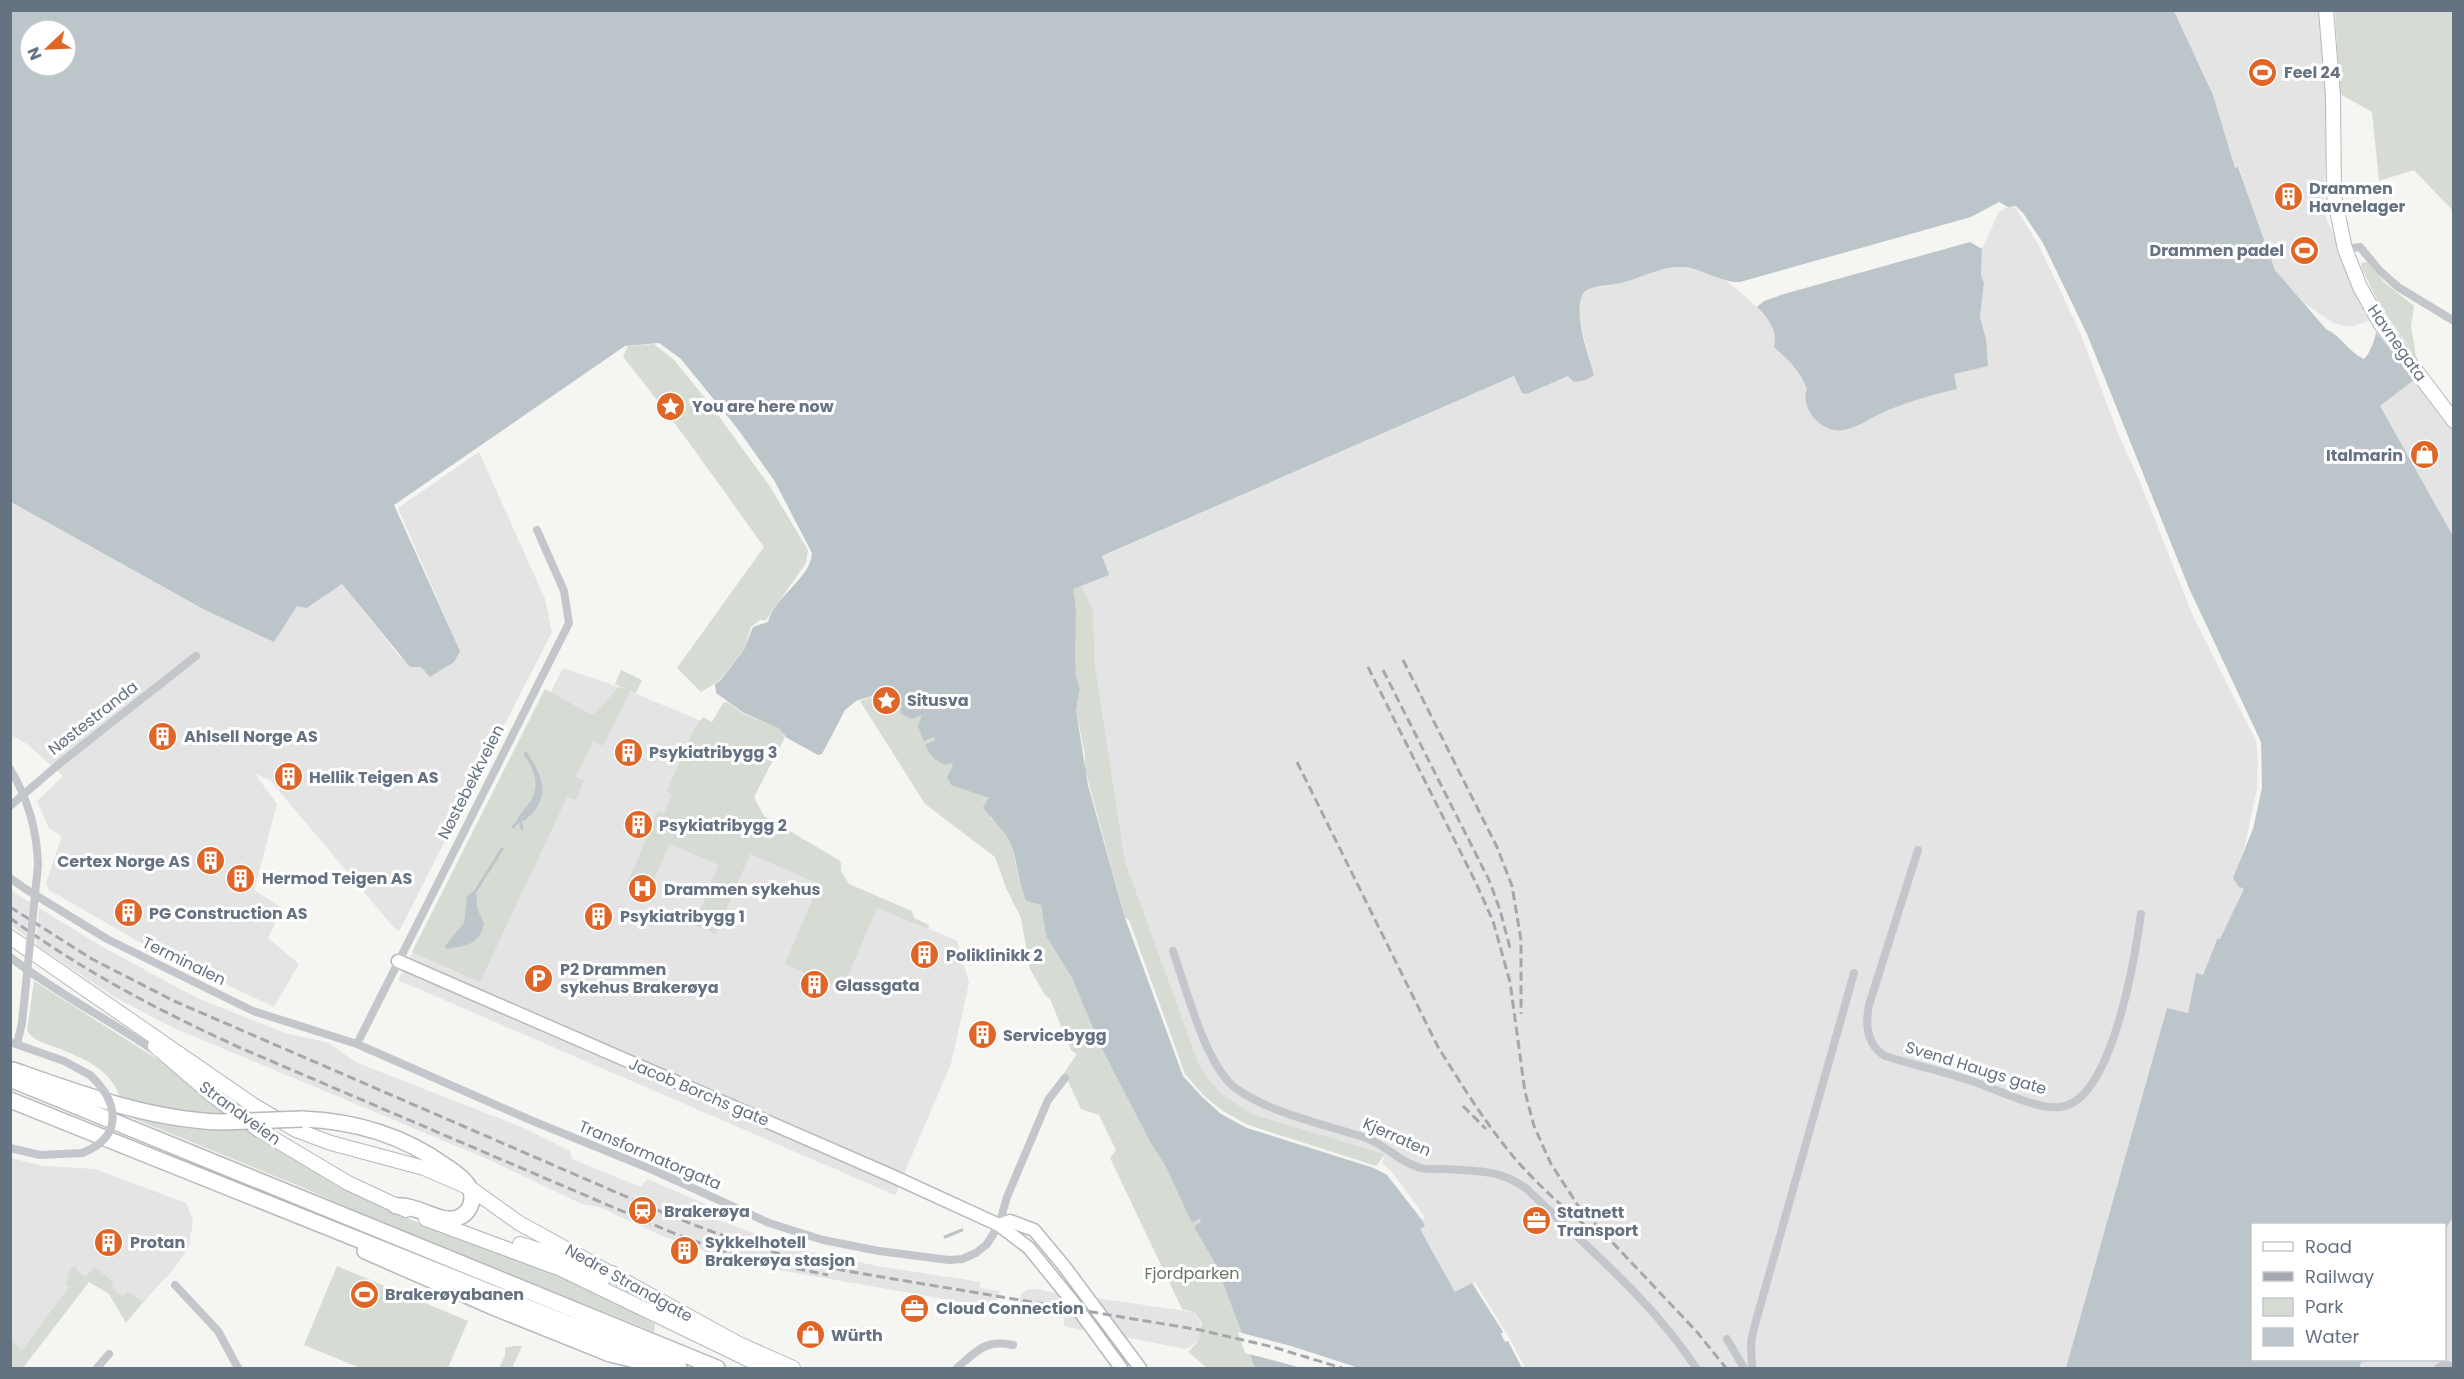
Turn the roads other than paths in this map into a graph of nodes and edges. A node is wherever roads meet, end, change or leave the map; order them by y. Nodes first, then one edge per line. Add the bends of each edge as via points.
1 (2326, 10) edge
2 (2345, 249) junction
3 (2454, 321) edge
4 (2454, 421) edge
5 (537, 530) dead end
6 (196, 656) dead end
7 (10, 769) edge
8 (10, 806) edge
9 (1918, 850) dead end
10 (10, 878) edge
11 (2141, 915) dead end
12 (10, 937) edge
13 (10, 945) edge
14 (1173, 951) dead end
15 (10, 957) edge
16 (398, 961) junction
17 (1854, 973) dead end
18 (14, 1043) edge
19 (357, 1044) junction
20 (169, 1059) junction
21 (10, 1069) edge
22 (1065, 1078) dead end
23 (10, 1079) edge
24 (10, 1100) edge
25 (10, 1148) edge
26 (470, 1188) junction
27 (396, 1206) junction
28 (317, 1222) junction
29 (999, 1224) junction
30 (492, 1243) junction
31 (612, 1272) junction
32 (175, 1285) dead end
33 (645, 1309) junction
34 (587, 1323) junction
35 (1727, 1339) dead end
36 (1013, 1345) dead end
37 (109, 1354) dead end
38 (97, 1368) edge
39 (238, 1368) edge
40 (673, 1368) edge
41 (679, 1368) edge
42 (717, 1368) edge
43 (766, 1368) edge
44 (793, 1368) edge
45 (957, 1368) edge
46 (1121, 1368) edge
47 (1140, 1368) edge
48 (1696, 1368) edge
49 (1744, 1368) edge
50 (1752, 1368) edge

1 - 2 main road, Havnegata via 2333,96 2333,189
2 - 3 street via 2360,247 2398,287
2 - 4 main road, Havnegata via 2380,323
5 - 16 street, Nøstebekkveien via 564,591 569,623
6 - 8 street, Nøstestranda
7 - 18 street, bridge via 27,802 38,865 22,1023
9 - 11 street, Svend Haugs gate via 1869,1005 1869,1038 1885,1056 1979,1083 2011,1097 2062,1107 2080,1099 2095,1080 2134,964
10 - 19 street, Terminalen via 107,939 219,995 287,1023
12 - 26 main road, Strandveien via 253,1105 296,1130 424,1168
13 - 20 main road, Strandveien via 111,1012
14 - 48 street, Kjerraten via 1217,1067 1233,1087 1261,1103 1378,1142 1402,1160 1422,1168 1498,1173 1515,1180 1637,1294
15 - 20 street via 49,986
16 - 19 street, Nøstebekkveien
16 - 29 street, Jacob Borchs gate
17 - 50 street via 1754,1328
18 - 25 street, bridge via 90,1075 109,1097 112,1119 101,1143 82,1153 40,1155
19 - 29 street, Transformatorgata via 769,1223 823,1240 879,1251 962,1259 987,1244
20 - 27 main road, Strandveien via 235,1114 271,1138
21 - 26 highway, bridge via 146,1113 183,1120 302,1119 354,1124 402,1139 435,1158
22 - 29 street via 1040,1117
23 - 34 highway
24 - 28 highway
26 - 27 highway via 470,1209 454,1219 408,1205
26 - 31 main road, Nedre Strandgate via 519,1222
27 - 30 main road, Strandveien
28 - 34 highway
28 - 40 highway via 333,1236 493,1307 610,1354
29 - 46 street, Jacob Borchs gate via 1029,1248
29 - 47 street, Jacob Borchs gate via 1010,1221 1034,1230
30 - 31 main road via 506,1240 544,1251 602,1277
30 - 33 main road, Nedre Strandgate via 561,1269
31 - 33 main road via 619,1287
31 - 44 main road, Nedre Strandgate via 737,1343
32 - 39 street via 218,1331
33 - 43 main road, Nedre Strandgate
34 - 41 highway
34 - 42 highway
35 - 49 street
36 - 45 street via 987,1344
37 - 38 street

